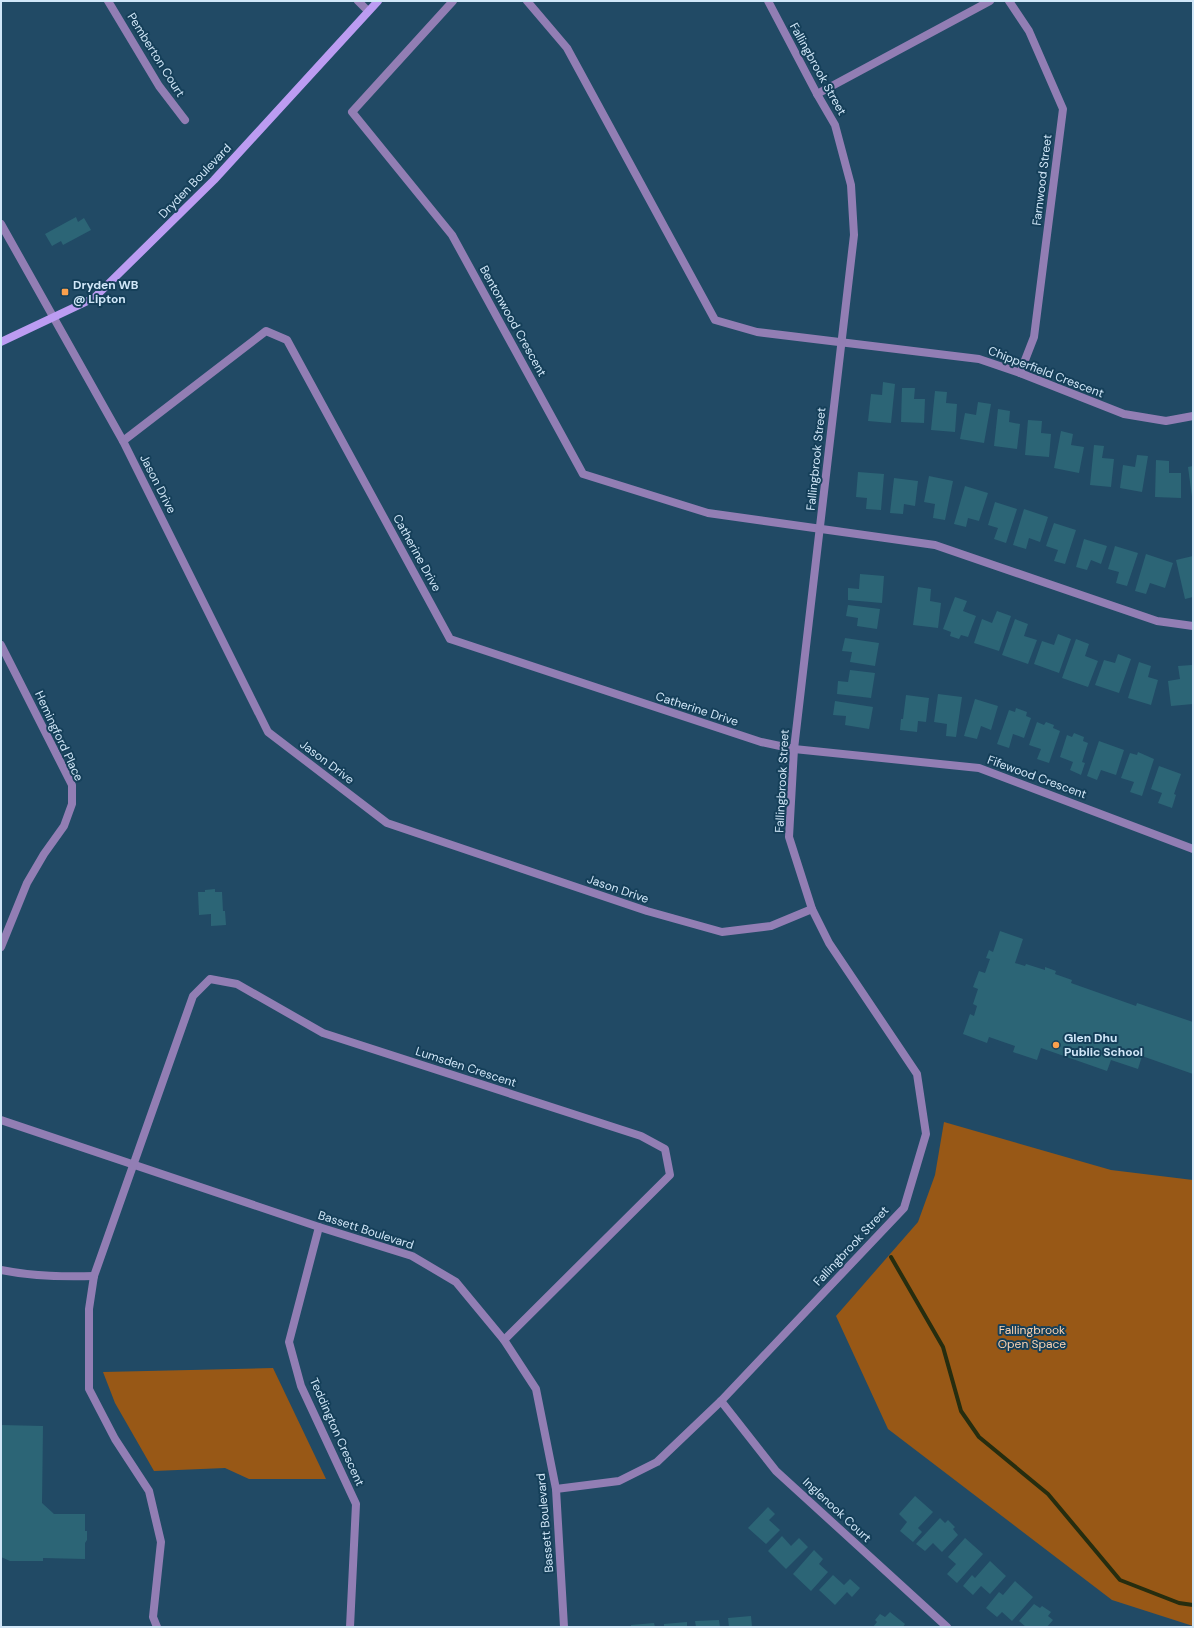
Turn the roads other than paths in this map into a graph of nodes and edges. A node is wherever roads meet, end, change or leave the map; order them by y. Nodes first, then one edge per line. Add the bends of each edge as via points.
1 (108, 1) edge
2 (358, 1) edge
3 (378, 1) edge
4 (454, 1) edge
5 (527, 1) edge
6 (768, 1) edge
7 (990, 1) edge
8 (1008, 1) edge
9 (368, 11) junction
10 (817, 94) junction
11 (185, 120) dead end
12 (1, 224) edge
13 (54, 318) junction
14 (1, 342) edge
15 (841, 342) junction
16 (1020, 373) junction
17 (1193, 416) edge
18 (122, 441) junction
19 (821, 529) junction
20 (1193, 626) edge
21 (1, 645) edge
22 (794, 749) junction
23 (1193, 849) edge
24 (812, 909) junction
25 (1, 947) edge
26 (1, 1120) edge
27 (133, 1165) junction
28 (319, 1227) junction
29 (1, 1270) edge
30 (94, 1276) junction
31 (504, 1340) junction
32 (721, 1401) junction
33 (556, 1489) junction
34 (157, 1627) edge
35 (350, 1627) edge
36 (564, 1627) edge
37 (946, 1627) edge

1 - 11 street, Pemberton Court via 159,86
2 - 9 street
3 - 9 street, Dryden Boulevard
4 - 19 street, Bentonwood Crescent via 352,112 452,234 583,474 708,514
5 - 15 street via 567,48 715,320 757,332
6 - 10 street, Fallingbrook Street
7 - 10 street
8 - 16 street, Farnwood Street via 1029,31 1063,109 1034,337
9 - 13 street, Dryden Boulevard via 214,180 94,298
10 - 15 street, Fallingbrook Street via 835,124 851,185 854,235
12 - 13 street, Jason Drive
13 - 14 street, Dryden Boulevard
13 - 18 street, Jason Drive
15 - 16 street, Chipperfield Crescent via 980,359
15 - 19 street, Fallingbrook Street
16 - 17 street, Chipperfield Crescent via 1124,414 1166,422
18 - 22 street, Catherine Drive via 266,331 287,340 450,639 761,742
18 - 24 street, Jason Drive via 268,732 387,823 647,911 722,932 771,926
19 - 20 street via 936,545 1157,621
19 - 22 street, Fallingbrook Street
21 - 25 street, Hemingford Place via 72,785 72,804 64,826 27,883
22 - 23 street, Fifewood Crescent via 979,768
22 - 24 street, Fallingbrook Street via 789,836
24 - 32 street, Fallingbrook Street via 829,943 917,1074 926,1134 904,1208
26 - 27 street, Bassett Boulevard
27 - 28 street, Bassett Boulevard
27 - 30 street
27 - 31 street, Lumsden Crescent via 193,996 210,979 238,984 323,1033 641,1136 665,1149 670,1175
28 - 31 street, Bassett Boulevard via 412,1256 456,1282
28 - 35 street, Teddington Crescent via 289,1342 302,1386 356,1504
29 - 30 street via 61,1276
30 - 34 street via 89,1309 89,1389 115,1439 149,1491 161,1542 153,1617
31 - 33 street, Bassett Boulevard via 536,1389
32 - 33 street, Fallingbrook Street via 657,1462 619,1481
32 - 37 street, Inglenook Court via 776,1471
33 - 36 street, Bassett Boulevard

